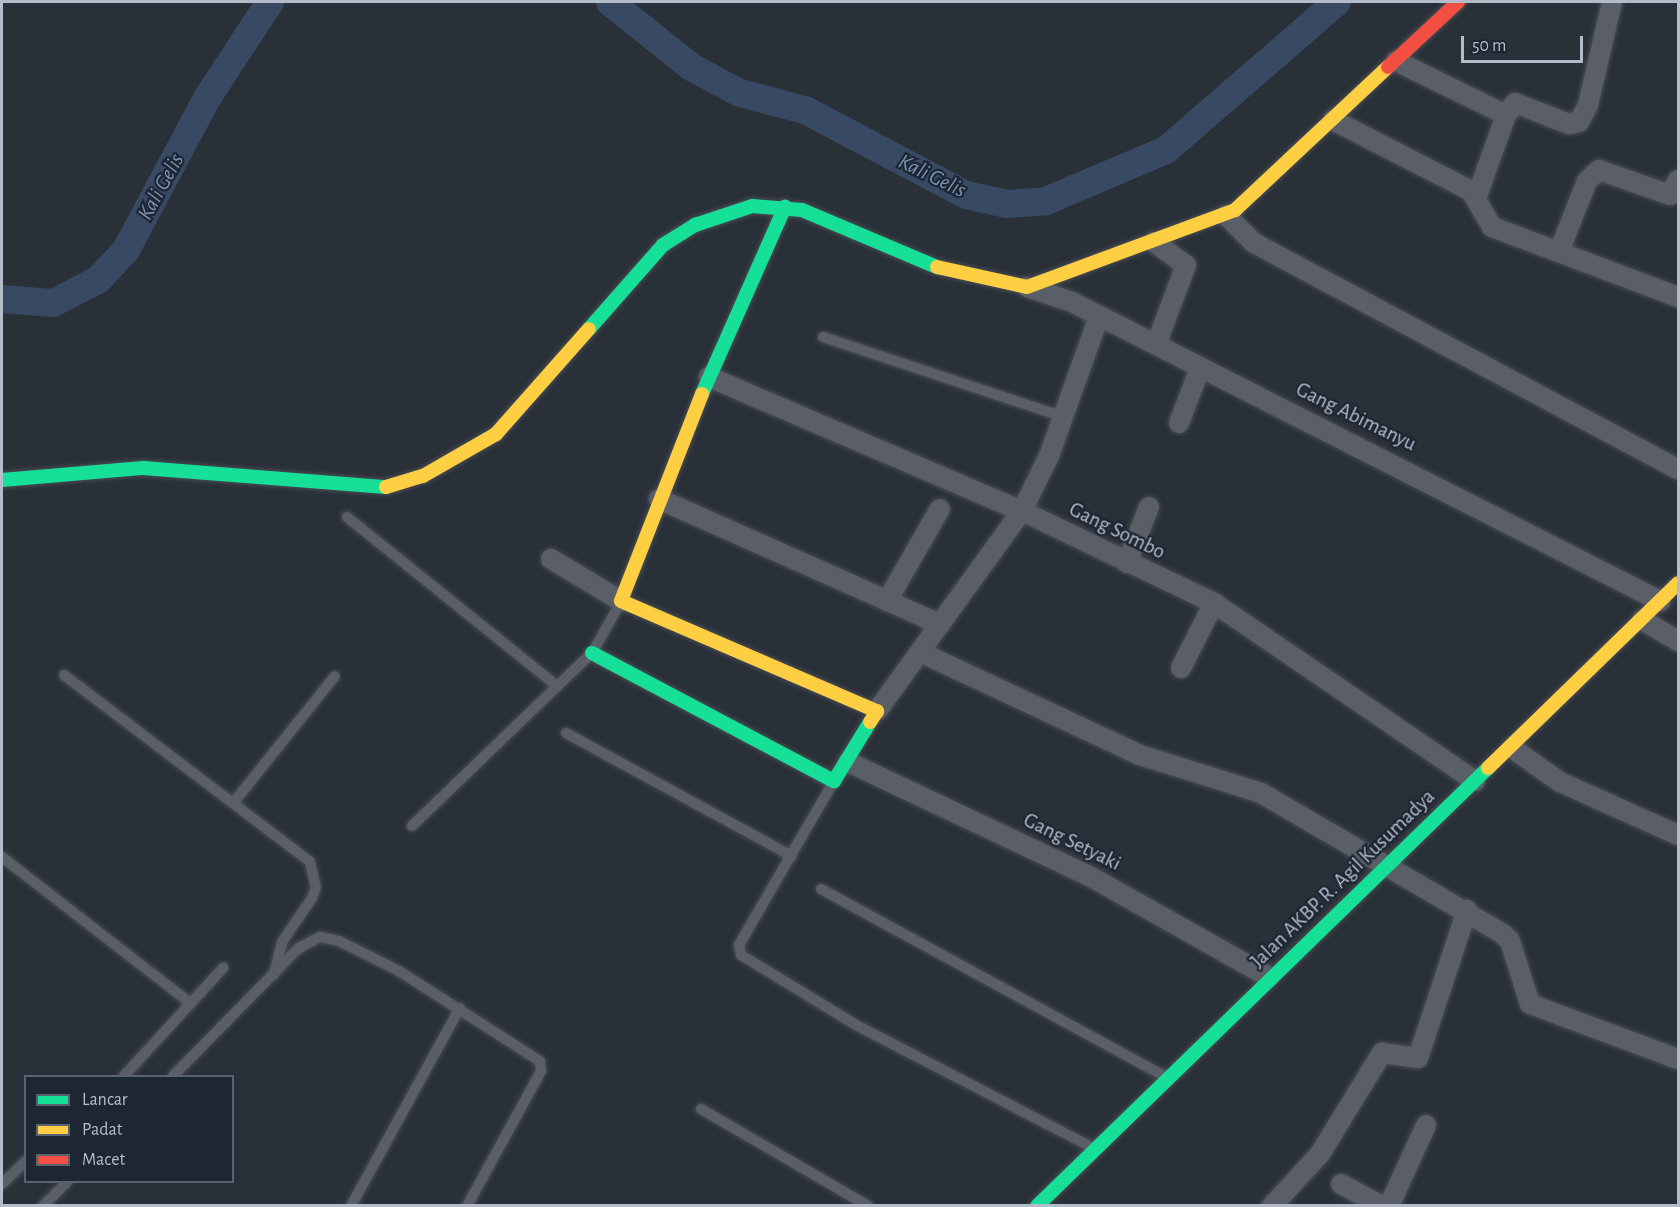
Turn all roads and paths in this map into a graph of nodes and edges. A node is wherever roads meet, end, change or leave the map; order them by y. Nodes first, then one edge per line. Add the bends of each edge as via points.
1 (1458, 2) edge
2 (1612, 2) edge
3 (1396, 61) junction
4 (1506, 115) junction
5 (1333, 120) junction
6 (1678, 180) edge
7 (1478, 196) junction
8 (785, 207) junction
9 (1226, 215) junction
10 (1154, 242) junction
11 (1560, 249) junction
12 (1027, 287) junction
13 (1678, 297) edge
14 (1099, 316) junction
15 (823, 337) dead end
16 (1156, 345) junction
17 (1200, 368) junction
18 (710, 377) junction
19 (1063, 417) junction
20 (1179, 423) dead end
21 (1678, 469) edge
22 (2, 480) edge
23 (659, 500) junction
24 (1149, 507) dead end
25 (940, 508) dead end
26 (1022, 511) junction
27 (347, 517) dead end
28 (551, 559) dead end
29 (1127, 562) junction
30 (1678, 583) edge
31 (887, 601) junction
32 (1660, 601) junction
33 (621, 602) junction
34 (1214, 603) junction
35 (1642, 620) junction
36 (940, 624) junction
37 (1678, 640) edge
38 (920, 652) junction
39 (592, 653) junction
40 (1181, 668) dead end
41 (64, 675) dead end
42 (335, 676) dead end
43 (557, 686) junction
44 (877, 711) junction
45 (566, 733) dead end
46 (1512, 747) junction
47 (848, 762) junction
48 (834, 781) junction
49 (1475, 781) junction
50 (234, 802) junction
51 (412, 826) dead end
52 (1678, 835) edge
53 (2, 856) edge
54 (792, 856) junction
55 (1389, 865) junction
56 (821, 889) dead end
57 (1467, 910) junction
58 (223, 968) dead end
59 (274, 975) junction
60 (1269, 977) junction
61 (190, 1003) junction
62 (460, 1008) junction
63 (1678, 1059) edge
64 (126, 1075) edge
65 (175, 1075) edge
66 (1167, 1077) junction
67 (701, 1109) dead end
68 (1426, 1125) dead end
69 (1095, 1149) junction
70 (24, 1163) edge
71 (3, 1181) edge
72 (66, 1183) edge
73 (1341, 1184) dead end
74 (43, 1206) edge
75 (351, 1206) edge
76 (467, 1206) edge
77 (868, 1206) edge
78 (1037, 1206) edge
79 (1272, 1206) edge
80 (1382, 1206) edge
81 (1389, 1206) edge

1 - 3 street
2 - 4 street via 1588,105 1579,122 1569,124 1515,103
3 - 4 street
3 - 5 street
4 - 7 street
5 - 7 street
5 - 9 street
6 - 11 street via 1670,195 1599,170 1587,181
7 - 11 street via 1492,227
8 - 12 street via 952,274
8 - 18 street
8 - 22 street via 734,210 663,245 496,434 423,476 386,487 347,488 143,468
9 - 10 street
9 - 21 street via 1254,243
10 - 12 street
10 - 16 street via 1186,265
11 - 13 street
12 - 14 street, Gang Abimanyu
14 - 16 street, Gang Abimanyu
14 - 19 street
15 - 19 lane
16 - 17 street, Gang Abimanyu
17 - 20 street
17 - 32 street, Gang Abimanyu
18 - 23 street
18 - 26 street, Gang Sombo
19 - 26 street
23 - 31 street
23 - 33 street
24 - 29 street
25 - 31 street
26 - 29 street, Gang Sombo
26 - 36 street
27 - 43 lane
28 - 33 street
29 - 34 street, Gang Sombo
30 - 32 street, Jalan AKBP. R. Agil Kusumadya
31 - 36 street
32 - 35 street, Jalan AKBP. R. Agil Kusumadya
33 - 39 lane
33 - 44 street
34 - 40 street
34 - 49 street, Gang Sombo
35 - 37 street
35 - 46 street, Jalan AKBP. R. Agil Kusumadya
36 - 38 street
38 - 44 street
38 - 55 street via 1140,755 1261,793
39 - 43 lane
39 - 48 street
41 - 50 lane
42 - 50 lane
43 - 51 lane
44 - 47 street
45 - 54 lane
46 - 49 street, Jalan AKBP. R. Agil Kusumadya
46 - 52 street via 1560,782
47 - 48 street
47 - 60 street, Gang Setyaki via 1093,878
48 - 54 lane
49 - 55 street, Jalan AKBP. R. Agil Kusumadya
50 - 59 lane via 296,848 315,878 312,898 282,942
53 - 61 lane
54 - 69 lane via 739,945 741,955 856,1025
55 - 57 street
55 - 60 street, Jalan AKBP. R. Agil Kusumadya
56 - 66 lane
57 - 63 street via 1510,941 1530,1004
57 - 79 street via 1418,1058 1382,1053 1320,1154
58 - 61 lane
59 - 62 lane via 299,948 328,937
59 - 65 lane
60 - 66 street, Jalan AKBP. R. Agil Kusumadya
61 - 64 lane
62 - 75 lane
62 - 76 lane via 541,1065
66 - 69 street, Jalan AKBP. R. Agil Kusumadya
67 - 77 lane
68 - 81 street
69 - 78 street, Jalan AKBP. R. Agil Kusumadya
70 - 71 lane
72 - 74 lane
73 - 80 street

